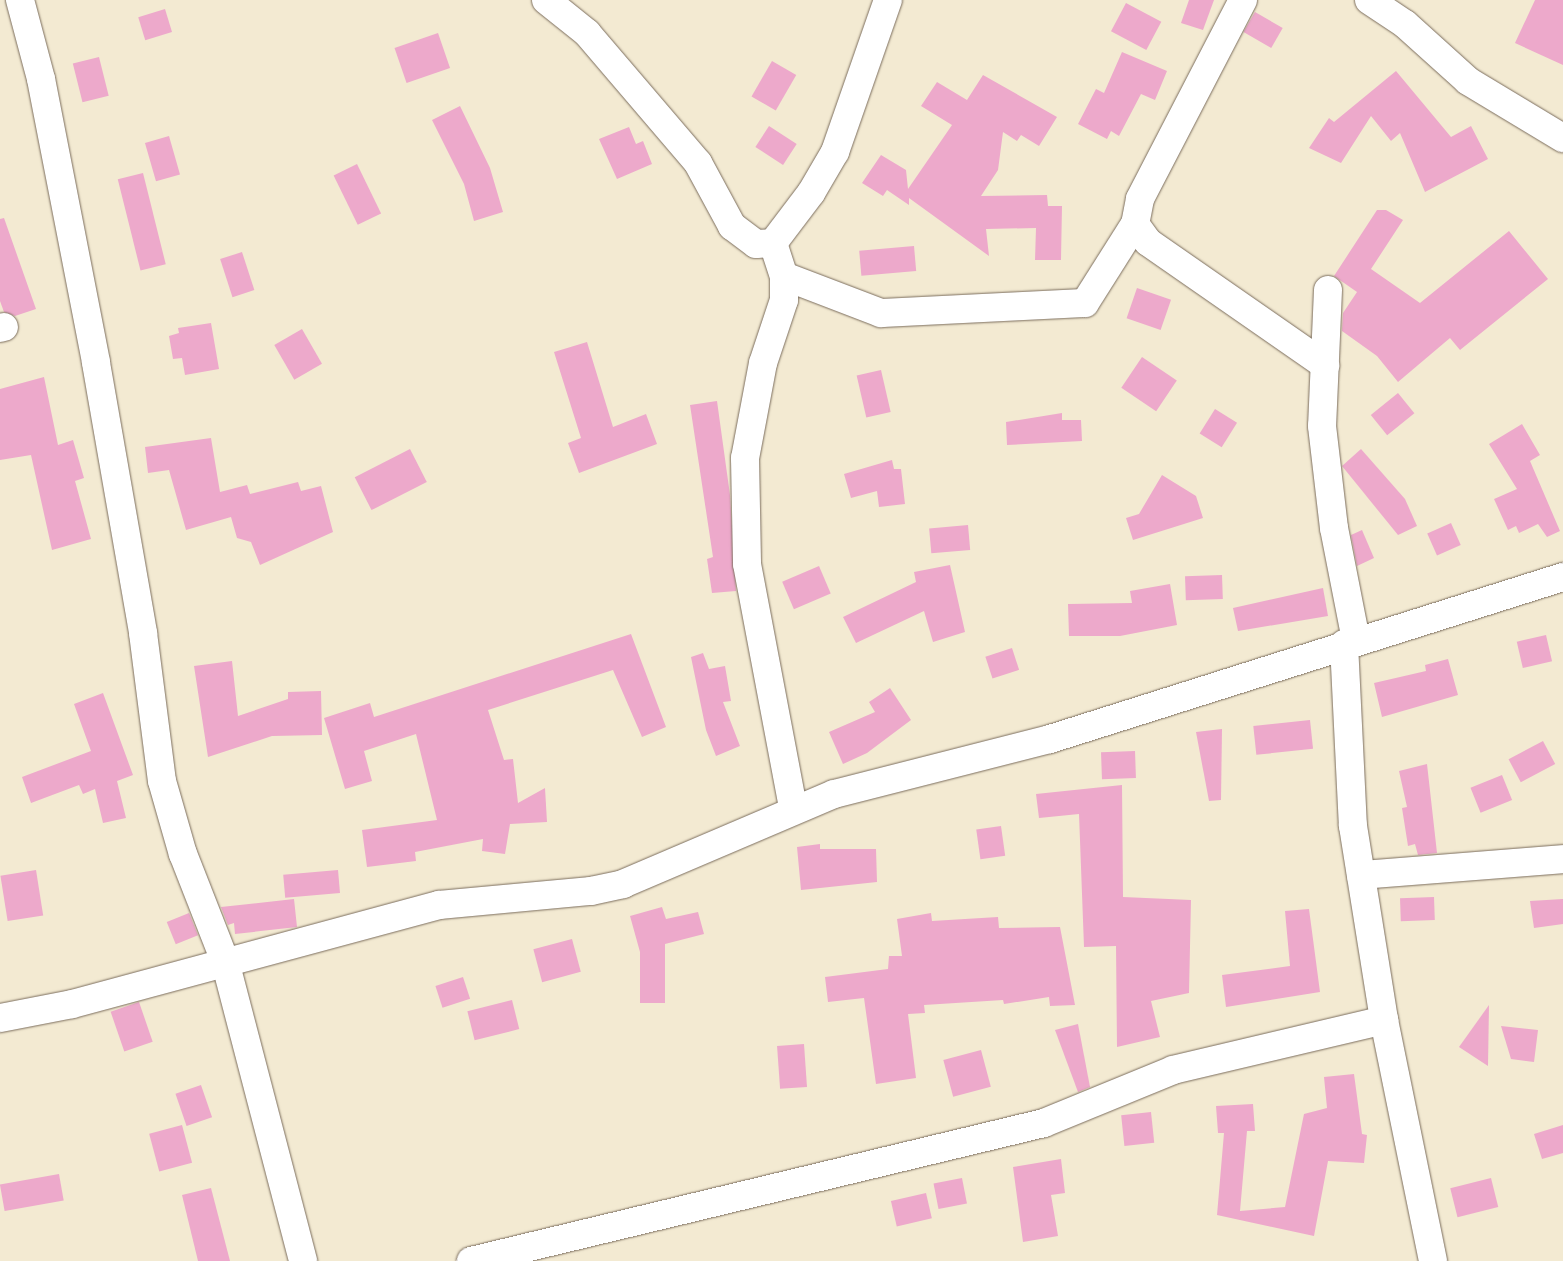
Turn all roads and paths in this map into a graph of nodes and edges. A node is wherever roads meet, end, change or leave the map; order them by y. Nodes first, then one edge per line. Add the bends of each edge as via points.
1 (20, 0) edge
2 (546, 0) edge
3 (888, 0) edge
4 (1243, 0) edge
5 (1375, 2) edge
6 (1563, 138) edge
7 (1135, 224) junction
8 (773, 243) junction
9 (784, 276) junction
10 (1328, 290) dead end
11 (1325, 364) junction
12 (1563, 577) edge
13 (1350, 642) junction
14 (793, 808) junction
15 (1563, 859) edge
16 (1361, 875) junction
17 (225, 960) junction
18 (0, 1018) edge
19 (1384, 1020) junction
20 (303, 1261) edge
21 (472, 1261) edge
22 (1434, 1261) edge

1 - 17 street via 41,79 96,362 143,633 162,781 183,854
2 - 8 street via 587,33 698,164 732,226 756,244
3 - 8 street via 834,152 811,193
4 - 7 street via 1140,199
5 - 6 street via 1405,24 1468,81
7 - 9 street via 1085,302 881,313
7 - 11 street via 1148,242
8 - 9 street
9 - 14 street via 784,300 763,363 745,458 748,564
10 - 11 street
11 - 13 street via 1322,426
12 - 13 street
13 - 14 street via 1050,740
13 - 16 street via 1353,826
14 - 17 street via 623,884 591,891 439,904
15 - 16 street
16 - 19 street
17 - 18 street via 72,1004
17 - 20 street
19 - 21 street via 1173,1070 1044,1123
19 - 22 street

